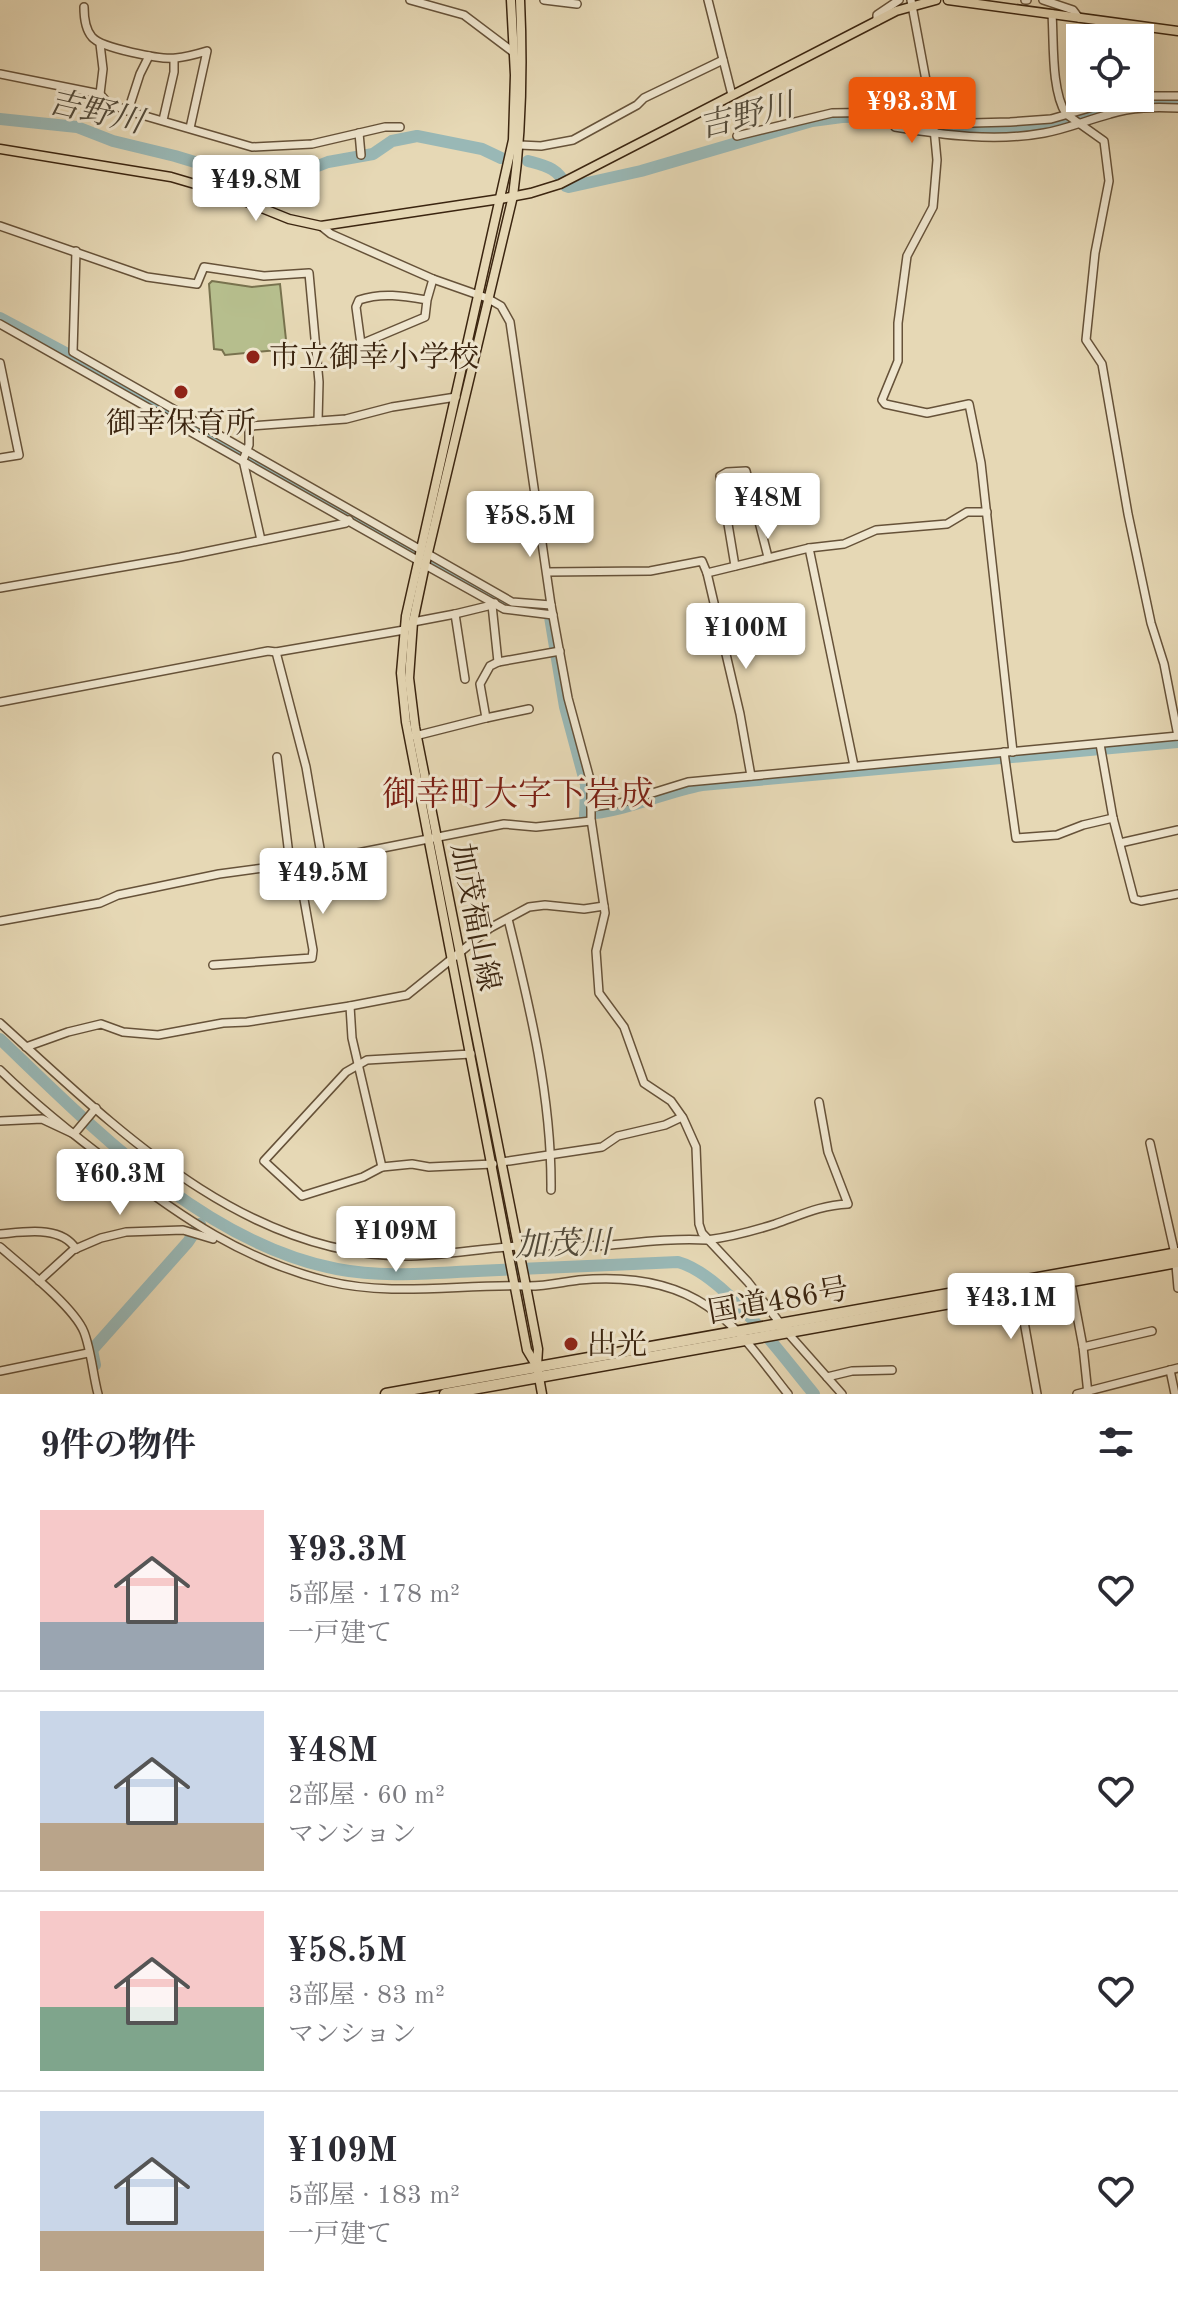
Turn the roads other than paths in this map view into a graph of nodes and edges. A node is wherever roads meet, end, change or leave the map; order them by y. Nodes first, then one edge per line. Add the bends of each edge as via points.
1 (410, 0) edge
2 (511, 0) edge
3 (520, 0) edge
4 (544, 0) edge
5 (708, 0) edge
6 (899, 0) edge
7 (936, 0) edge
8 (948, 0) edge
9 (1041, 0) edge
10 (912, 3) edge
11 (577, 4) dead end
12 (84, 7) dead end
13 (1040, 12) junction
14 (1052, 14) junction
15 (1079, 18) junction
16 (877, 21) junction
17 (1178, 31) edge
18 (100, 44) junction
19 (513, 52) junction
20 (149, 56) junction
21 (174, 59) junction
22 (723, 60) junction
23 (0, 74) edge
24 (100, 94) junction
25 (732, 95) junction
26 (1154, 96) edge
27 (1178, 96) edge
28 (1178, 108) edge
29 (128, 111) junction
30 (1078, 112) edge
31 (1068, 115) junction
32 (933, 118) junction
33 (163, 120) junction
34 (1080, 124) junction
35 (400, 127) dead end
36 (895, 127) dead end
37 (190, 128) junction
38 (359, 133) junction
39 (935, 134) junction
40 (737, 136) dead end
41 (520, 145) junction
42 (0, 149) edge
43 (361, 155) dead end
44 (513, 196) junction
45 (500, 199) junction
46 (0, 226) edge
47 (321, 226) junction
48 (76, 251) junction
49 (433, 279) junction
50 (483, 296) junction
51 (427, 300) junction
52 (0, 324) edge
53 (0, 363) edge
54 (456, 397) junction
55 (318, 421) junction
56 (245, 455) junction
57 (0, 458) edge
58 (987, 512) junction
59 (349, 520) junction
60 (261, 540) junction
61 (809, 548) junction
62 (768, 557) junction
63 (423, 558) junction
64 (735, 566) junction
65 (547, 572) junction
66 (707, 573) junction
67 (0, 588) edge
68 (496, 601) junction
69 (551, 605) junction
70 (455, 614) junction
71 (551, 615) junction
72 (413, 622) junction
73 (404, 630) junction
74 (558, 651) junction
75 (276, 652) junction
76 (498, 662) junction
77 (465, 679) dead end
78 (0, 702) edge
79 (529, 709) dead end
80 (486, 718) junction
81 (413, 736) junction
82 (1178, 736) edge
83 (1100, 748) junction
84 (1004, 752) junction
85 (1013, 752) junction
86 (277, 757) dead end
87 (854, 766) junction
88 (751, 776) junction
89 (591, 814) junction
90 (1113, 818) junction
91 (1178, 830) edge
92 (433, 839) junction
93 (1120, 843) junction
94 (322, 860) junction
95 (294, 863) junction
96 (1178, 894) edge
97 (604, 906) junction
98 (508, 919) junction
99 (0, 921) edge
100 (456, 957) junction
101 (213, 965) dead end
102 (350, 1006) junction
103 (0, 1023) edge
104 (26, 1047) junction
105 (471, 1054) junction
106 (358, 1063) junction
107 (0, 1070) edge
108 (819, 1102) dead end
109 (96, 1108) junction
110 (682, 1117) junction
111 (0, 1121) edge
112 (74, 1134) junction
113 (1150, 1143) dead end
114 (551, 1155) junction
115 (497, 1163) junction
116 (382, 1167) junction
117 (551, 1190) dead end
118 (0, 1234) edge
119 (707, 1240) junction
120 (223, 1242) junction
121 (0, 1247) edge
122 (76, 1249) junction
123 (519, 1249) junction
124 (509, 1250) junction
125 (1177, 1258) edge
126 (1070, 1277) junction
127 (39, 1281) junction
128 (521, 1284) junction
129 (1018, 1286) junction
130 (1178, 1288) edge
131 (784, 1328) junction
132 (1152, 1331) dead end
133 (741, 1335) junction
134 (1083, 1347) junction
135 (88, 1353) junction
136 (1174, 1369) edge
137 (892, 1370) dead end
138 (0, 1371) edge
139 (538, 1371) junction
140 (827, 1377) junction
141 (1088, 1392) edge
142 (98, 1394) edge
143 (386, 1394) edge
144 (445, 1394) edge
145 (542, 1394) edge
146 (788, 1394) edge
147 (842, 1394) edge
148 (1037, 1394) edge
149 (1077, 1394) edge
150 (1175, 1394) edge

1 - 19 street via 464,15
2 - 19 main road, 加茂福山線
3 - 41 main road, 加茂福山線
4 - 11 street
5 - 22 street
6 - 16 street via 880,11
7 - 10 main road
8 - 13 main road
9 - 13 street
9 - 15 street via 1073,10
10 - 16 main road
10 - 32 street
12 - 18 street via 90,36
13 - 14 main road
14 - 15 main road
14 - 31 street via 1057,85
15 - 17 main road
16 - 25 main road
18 - 20 street
18 - 24 street
19 - 45 main road, 加茂福山線 via 514,129
20 - 21 street
20 - 29 street
21 - 33 street
21 - 37 street via 207,51
22 - 25 street
22 - 41 street via 644,98 579,138
23 - 24 street
24 - 29 street
25 - 44 main road via 563,182
26 - 27 street
28 - 34 street via 1122,111
29 - 33 street
30 - 31 street
31 - 32 street via 972,123
31 - 34 street
32 - 39 street
32 - 40 street via 898,112 832,113
33 - 37 street
34 - 39 street via 1041,134
34 - 82 street via 1104,141 1109,181 1086,340 1102,364 1128,514
35 - 38 street
36 - 39 street
37 - 38 street via 252,147 312,144
38 - 43 street
39 - 58 street via 933,207 907,256 898,361 882,400 927,413 969,404
41 - 44 main road, 加茂福山線
42 - 47 main road via 171,177
44 - 45 main road
44 - 50 main road, 加茂福山線
45 - 47 main road
45 - 50 main road, 加茂福山線
46 - 48 street
47 - 49 street
48 - 55 street via 147,277 197,284 204,267 264,276 309,273
48 - 56 street via 73,352
49 - 50 street
49 - 51 street
50 - 54 main road, 加茂福山線
50 - 63 main road, 加茂福山線
50 - 65 street via 501,306 510,322
51 - 51 street via 398,295 359,300 361,344 425,317
52 - 56 street
53 - 57 street via 19,455
54 - 55 street
54 - 63 main road, 加茂福山線
55 - 56 street via 252,426
56 - 59 street
56 - 60 street
56 - 63 street
58 - 61 street via 967,512 947,524 876,530 844,544
58 - 85 street
59 - 60 street
59 - 63 street
60 - 67 street
61 - 62 street
61 - 87 street
62 - 64 street
62 - 64 street via 746,471 727,472 720,476
63 - 68 street
63 - 72 main road, 加茂福山線
63 - 73 main road, 加茂福山線
64 - 66 street
65 - 66 street via 650,571 702,561
65 - 69 street
66 - 88 street
68 - 69 street
68 - 70 street
68 - 71 street via 504,609
68 - 76 street
69 - 71 street
70 - 72 street
70 - 77 street
71 - 74 street
72 - 73 street
72 - 81 main road, 加茂福山線
73 - 75 street
73 - 81 main road, 加茂福山線 via 401,673
74 - 76 street
74 - 89 street via 591,783
75 - 78 street
75 - 94 street via 306,767
76 - 80 street via 480,684
79 - 80 street
80 - 81 street
81 - 92 main road, 加茂福山線
82 - 83 street
83 - 85 street
83 - 90 street
84 - 85 street
84 - 87 street
84 - 90 street via 1016,838 1057,835
86 - 95 street
87 - 88 street
88 - 89 street via 688,782
89 - 92 street via 536,827 504,824
89 - 97 street
90 - 93 street
91 - 93 street
92 - 94 street
92 - 100 main road, 加茂福山線
93 - 96 street via 1134,899
94 - 95 street
95 - 99 street
95 - 101 street via 312,958
97 - 98 street via 529,907
97 - 110 street via 596,951 599,993 624,1027 644,1083 671,1101
98 - 100 street
98 - 114 street via 544,1094
100 - 102 street via 407,995
100 - 105 main road, 加茂福山線
100 - 115 main road, 加茂福山線
102 - 104 street via 158,1035 101,1024
102 - 106 street
103 - 104 street
104 - 109 street
105 - 106 street
105 - 115 main road, 加茂福山線
106 - 116 street
106 - 116 street via 264,1161 302,1196
107 - 112 street
108 - 119 street via 828,1152 848,1204 820,1207
109 - 112 street
109 - 124 street via 216,1199 322,1245 370,1255
110 - 114 street via 618,1136 602,1147
110 - 119 street via 699,1159 699,1224
111 - 112 street via 42,1119
112 - 120 street via 177,1214
113 - 125 street
114 - 115 street
114 - 117 street
115 - 116 street
115 - 123 main road, 加茂福山線
115 - 124 main road, 加茂福山線
118 - 122 street via 43,1232 68,1239
119 - 123 street
119 - 131 street
120 - 122 street via 183,1230 147,1230 101,1238
120 - 128 street via 329,1282 386,1290
121 - 127 street
122 - 127 street
123 - 124 street
123 - 128 main road, 加茂福山線
124 - 128 main road, 加茂福山線
125 - 126 highway, 国道486号
125 - 130 street
126 - 129 highway, 国道486号
126 - 134 street
127 - 135 street via 84,1331
128 - 133 street via 646,1282 706,1305
128 - 139 main road, 加茂福山線 via 527,1350
129 - 131 highway, 国道486号
129 - 148 street
131 - 133 highway, 国道486号
131 - 140 street
132 - 134 street
133 - 139 highway, 国道486号
133 - 146 street
134 - 141 street
135 - 138 street
135 - 142 street
136 - 141 street
136 - 150 street
137 - 140 street
139 - 143 highway, 国道486号
139 - 144 highway, 国道486号
139 - 145 main road, 加茂福山線
140 - 147 street
141 - 149 street

